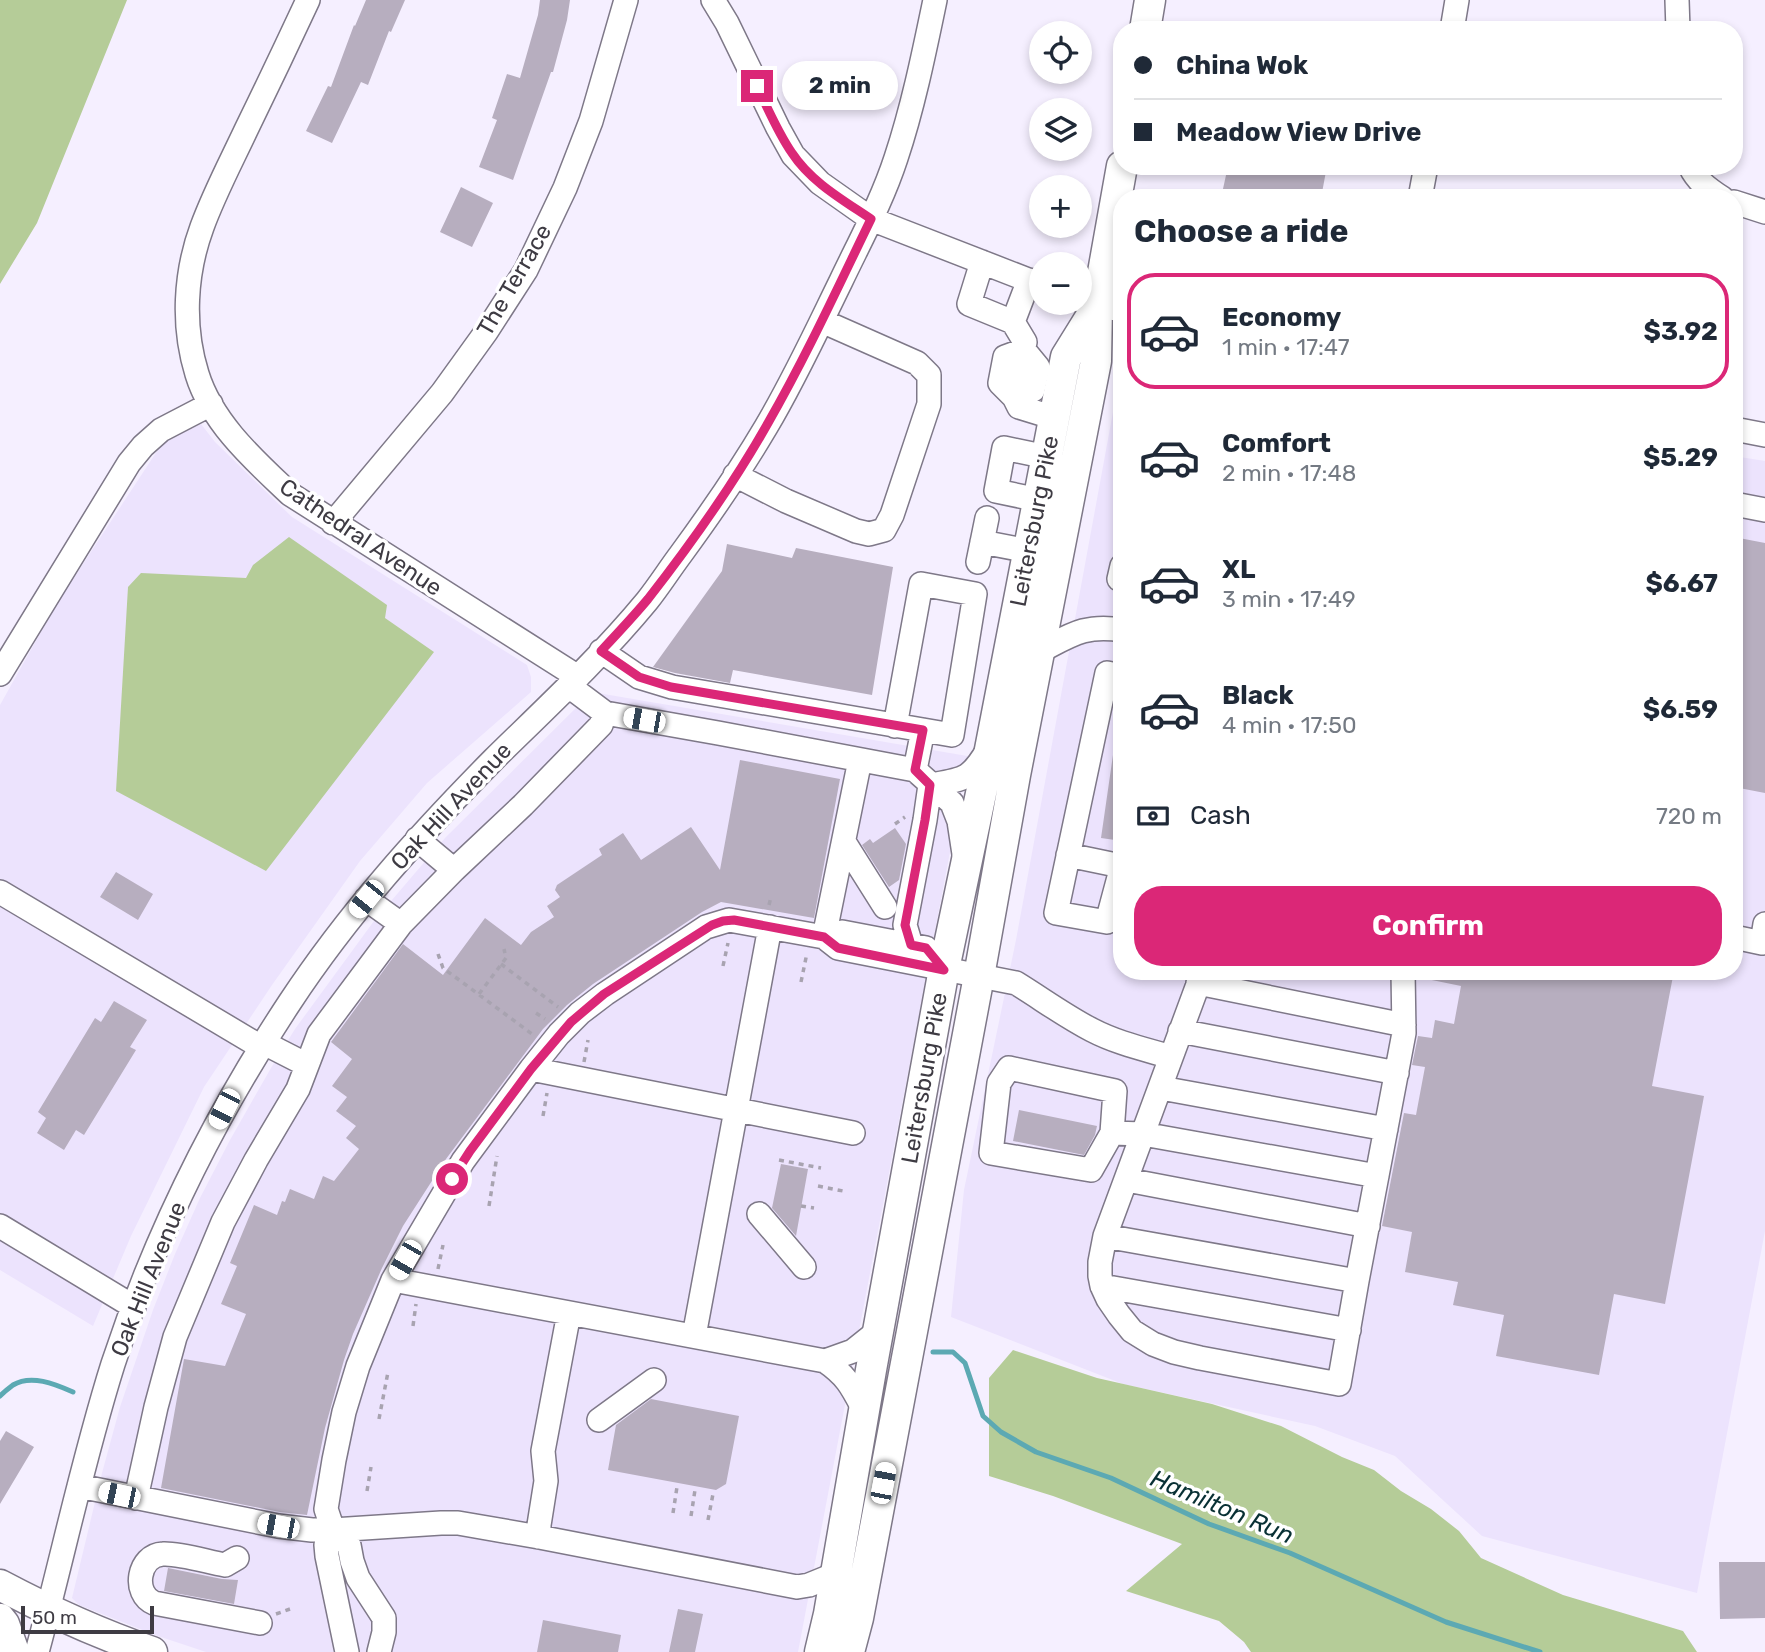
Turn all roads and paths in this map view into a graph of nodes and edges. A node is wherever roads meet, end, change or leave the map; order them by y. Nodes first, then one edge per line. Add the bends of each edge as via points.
1 (308, 0) edge
2 (626, 0) edge
3 (713, 0) edge
4 (935, 0) edge
5 (1150, 0) edge
6 (1457, 0) edge
7 (1677, 0) edge
8 (1146, 21) edge
9 (1454, 21) edge
10 (1678, 21) edge
11 (1695, 175) edge
12 (1708, 189) edge
13 (1743, 205) edge
14 (1765, 212) edge
15 (871, 219) junction
16 (1113, 220) edge
17 (982, 262) junction
18 (1029, 280) edge
19 (1029, 293) edge
20 (1099, 305) edge
21 (822, 321) junction
22 (1013, 322) junction
23 (1025, 346) junction
24 (1066, 357) junction
25 (211, 404) junction
26 (1055, 418) junction
27 (1743, 431) edge
28 (1765, 435) edge
29 (1047, 457) junction
30 (735, 475) junction
31 (1039, 500) junction
32 (1743, 506) edge
33 (1765, 510) edge
34 (986, 518) dead end
35 (334, 523) junction
36 (1029, 551) junction
37 (1113, 629) edge
38 (601, 651) junction
39 (1040, 651) junction
40 (0, 674) edge
41 (1113, 674) edge
42 (573, 682) junction
43 (605, 713) junction
44 (895, 726) junction
45 (923, 730) junction
46 (991, 744) junction
47 (860, 760) junction
48 (923, 778) junction
49 (417, 839) junction
50 (844, 842) junction
51 (1068, 855) junction
52 (1113, 864) edge
53 (966, 866) junction
54 (454, 870) junction
55 (0, 892) edge
56 (771, 897) dead end
57 (366, 899) junction
58 (1113, 900) edge
59 (886, 907) dead end
60 (770, 916) junction
61 (401, 924) junction
62 (1765, 925) edge
63 (824, 937) junction
64 (1743, 939) edge
65 (728, 943) dead end
66 (911, 945) junction
67 (504, 949) dead end
68 (438, 954) dead end
69 (806, 958) dead end
70 (501, 964) junction
71 (723, 966) dead end
72 (944, 970) junction
73 (979, 976) junction
74 (1200, 980) edge
75 (1214, 980) edge
76 (1401, 980) edge
77 (525, 982) junction
78 (802, 982) dead end
79 (522, 987) dead end
80 (479, 994) junction
81 (507, 1008) dead end
82 (503, 1013) junction
83 (536, 1013) dead end
84 (574, 1018) junction
85 (545, 1019) dead end
86 (1404, 1025) junction
87 (1180, 1031) junction
88 (532, 1034) dead end
89 (588, 1040) dead end
90 (262, 1045) junction
91 (1171, 1057) junction
92 (307, 1065) junction
93 (583, 1065) dead end
94 (531, 1069) junction
95 (1397, 1073) junction
96 (1161, 1088) junction
97 (547, 1093) dead end
98 (736, 1110) junction
99 (543, 1116) dead end
100 (1386, 1129) junction
101 (853, 1133) dead end
102 (1112, 1133) junction
103 (1143, 1134) junction
104 (498, 1156) dead end
105 (779, 1160) dead end
106 (821, 1168) dead end
107 (1377, 1176) junction
108 (1126, 1180) junction
109 (818, 1186) dead end
110 (843, 1191) dead end
111 (489, 1206) dead end
112 (802, 1206) dead end
113 (814, 1208) dead end
114 (759, 1214) dead end
115 (0, 1226) edge
116 (1368, 1226) junction
117 (1105, 1236) junction
118 (443, 1245) dead end
119 (804, 1267) dead end
120 (438, 1271) dead end
121 (393, 1280) junction
122 (1357, 1282) junction
123 (1102, 1286) junction
124 (416, 1302) dead end
125 (134, 1307) junction
126 (569, 1313) junction
127 (413, 1326) dead end
128 (1349, 1330) junction
129 (878, 1331) junction
130 (694, 1336) junction
131 (825, 1361) junction
132 (388, 1372) dead end
133 (654, 1380) dead end
134 (864, 1410) junction
135 (379, 1419) dead end
136 (599, 1420) dead end
137 (370, 1467) dead end
138 (79, 1486) junction
139 (677, 1487) dead end
140 (695, 1490) dead end
141 (367, 1491) dead end
142 (712, 1494) dead end
143 (136, 1498) junction
144 (673, 1513) dead end
145 (691, 1516) dead end
146 (708, 1520) dead end
147 (333, 1530) junction
148 (539, 1537) junction
149 (237, 1558) dead end
150 (836, 1574) junction
151 (0, 1585) edge
152 (290, 1609) dead end
153 (48, 1610) junction
154 (0, 1619) edge
155 (266, 1620) joint
156 (14, 1652) edge
157 (37, 1652) edge
158 (152, 1652) edge
159 (347, 1652) edge
160 (379, 1652) edge
161 (820, 1652) edge
162 (851, 1652) edge

1 - 25 street, Cathedral Avenue via 201,228 190,270 189,338 197,375
2 - 35 street, The Terrace via 592,121 526,270 442,393
3 - 15 street via 793,155 820,183
4 - 15 street, Oak Hill Avenue via 895,160
5 - 8 main road
6 - 9 street
7 - 10 street
11 - 12 street
13 - 14 street
15 - 17 street
15 - 21 street, Oak Hill Avenue
16 - 20 main road, Leitersburg Pike
17 - 18 street
17 - 22 street via 969,304
19 - 22 street
20 - 24 main road, Leitersburg Pike
20 - 39 main road, Leitersburg Pike via 1096,361
21 - 30 street, Oak Hill Avenue
21 - 30 street via 918,363 929,375 929,404 884,530 856,531
22 - 23 street
23 - 24 street
23 - 26 street via 1014,397 1018,407
24 - 26 main road, Leitersburg Pike
25 - 35 street, Cathedral Avenue via 250,457 290,495
25 - 40 street via 162,430 129,463
26 - 29 main road, Leitersburg Pike
27 - 28 street
29 - 31 main road, Leitersburg Pike
29 - 31 street via 1004,448 996,491
30 - 38 street, Oak Hill Avenue via 647,600
31 - 36 main road, Leitersburg Pike
32 - 33 street
34 - 36 street via 980,552
35 - 42 street, Cathedral Avenue
36 - 46 main road, Leitersburg Pike
37 - 39 street via 1090,628
38 - 42 street, Oak Hill Avenue
38 - 44 street via 639,677 671,687
39 - 73 main road, Leitersburg Pike
41 - 51 street via 1107,673
42 - 43 street, Cathedral Avenue
42 - 49 street, Oak Hill Avenue
43 - 47 street
43 - 54 street via 601,725
44 - 45 street
44 - 45 street via 921,584 975,594 951,735
45 - 48 street
46 - 48 street via 966,776 956,781
46 - 53 main road, Leitersburg Pike
47 - 48 street
47 - 50 street
48 - 53 street via 954,808
48 - 66 street via 925,820 905,925
49 - 54 street
49 - 57 street, Oak Hill Avenue
50 - 59 street
50 - 63 street
51 - 52 street
51 - 58 street via 1056,913 1107,922
53 - 72 main road, Leitersburg Pike
54 - 61 street
55 - 90 street
56 - 60 path
57 - 61 street
57 - 90 street, Oak Hill Avenue
60 - 63 street
60 - 84 street via 712,925
60 - 98 street
61 - 92 street via 322,1028
62 - 64 street via 1762,943
63 - 66 street via 842,932
63 - 72 street via 838,948
65 - 71 path
66 - 72 street via 926,948
67 - 70 path via 506,958
68 - 80 path via 443,968
69 - 78 path
70 - 77 path
70 - 80 path
72 - 73 street
72 - 129 main road, Leitersburg Pike
73 - 91 street via 1017,983 1095,1031
73 - 162 main road, Leitersburg Pike
74 - 87 street
75 - 86 street
76 - 86 street
77 - 79 path
77 - 84 path
80 - 82 path
81 - 82 path
82 - 88 path
83 - 85 path
84 - 94 street
86 - 95 street
87 - 91 street
87 - 95 street
89 - 93 path
90 - 92 street
90 - 125 street, Oak Hill Avenue via 195,1166
91 - 96 street
92 - 143 street via 223,1222 175,1337
94 - 98 street
94 - 121 street via 463,1161
95 - 100 street
96 - 100 street
96 - 103 street
97 - 99 path
98 - 101 street
98 - 130 street
100 - 107 street
102 - 102 street via 1091,1170 991,1153 999,1083 1009,1068 1115,1091
102 - 103 street
103 - 107 street
103 - 108 street
104 - 111 path
105 - 106 path
107 - 116 street
108 - 116 street
108 - 117 street
109 - 110 path
112 - 113 path
114 - 119 street
115 - 125 street
116 - 122 street
117 - 122 street
117 - 123 street
118 - 120 path
121 - 126 street
121 - 147 street via 344,1412 327,1505
122 - 128 street
123 - 128 street
123 - 128 street via 1132,1331 1153,1344 1200,1358 1339,1384
124 - 127 path
125 - 138 street, Oak Hill Avenue
126 - 130 street
126 - 148 street via 543,1451 546,1481
129 - 131 street via 853,1351
129 - 134 main road, Leitersburg Pike
130 - 131 street
131 - 134 street via 848,1380
132 - 135 path
133 - 136 street
134 - 150 main road, Leitersburg Pike
137 - 141 path
138 - 143 street
138 - 153 street, Oak Hill Avenue
139 - 144 path
140 - 145 path
142 - 146 path
143 - 147 street via 278,1526
147 - 148 street via 451,1523
147 - 159 street via 327,1556
147 - 160 street via 349,1545 358,1578 384,1618
148 - 150 street via 804,1587
149 - 155 street via 225,1565 168,1554 153,1556 143,1566 142,1591 154,1604
150 - 161 main road, Leitersburg Pike
151 - 153 main road
152 - 155 path
153 - 157 street, Oak Hill Avenue
153 - 158 main road
154 - 156 main road

